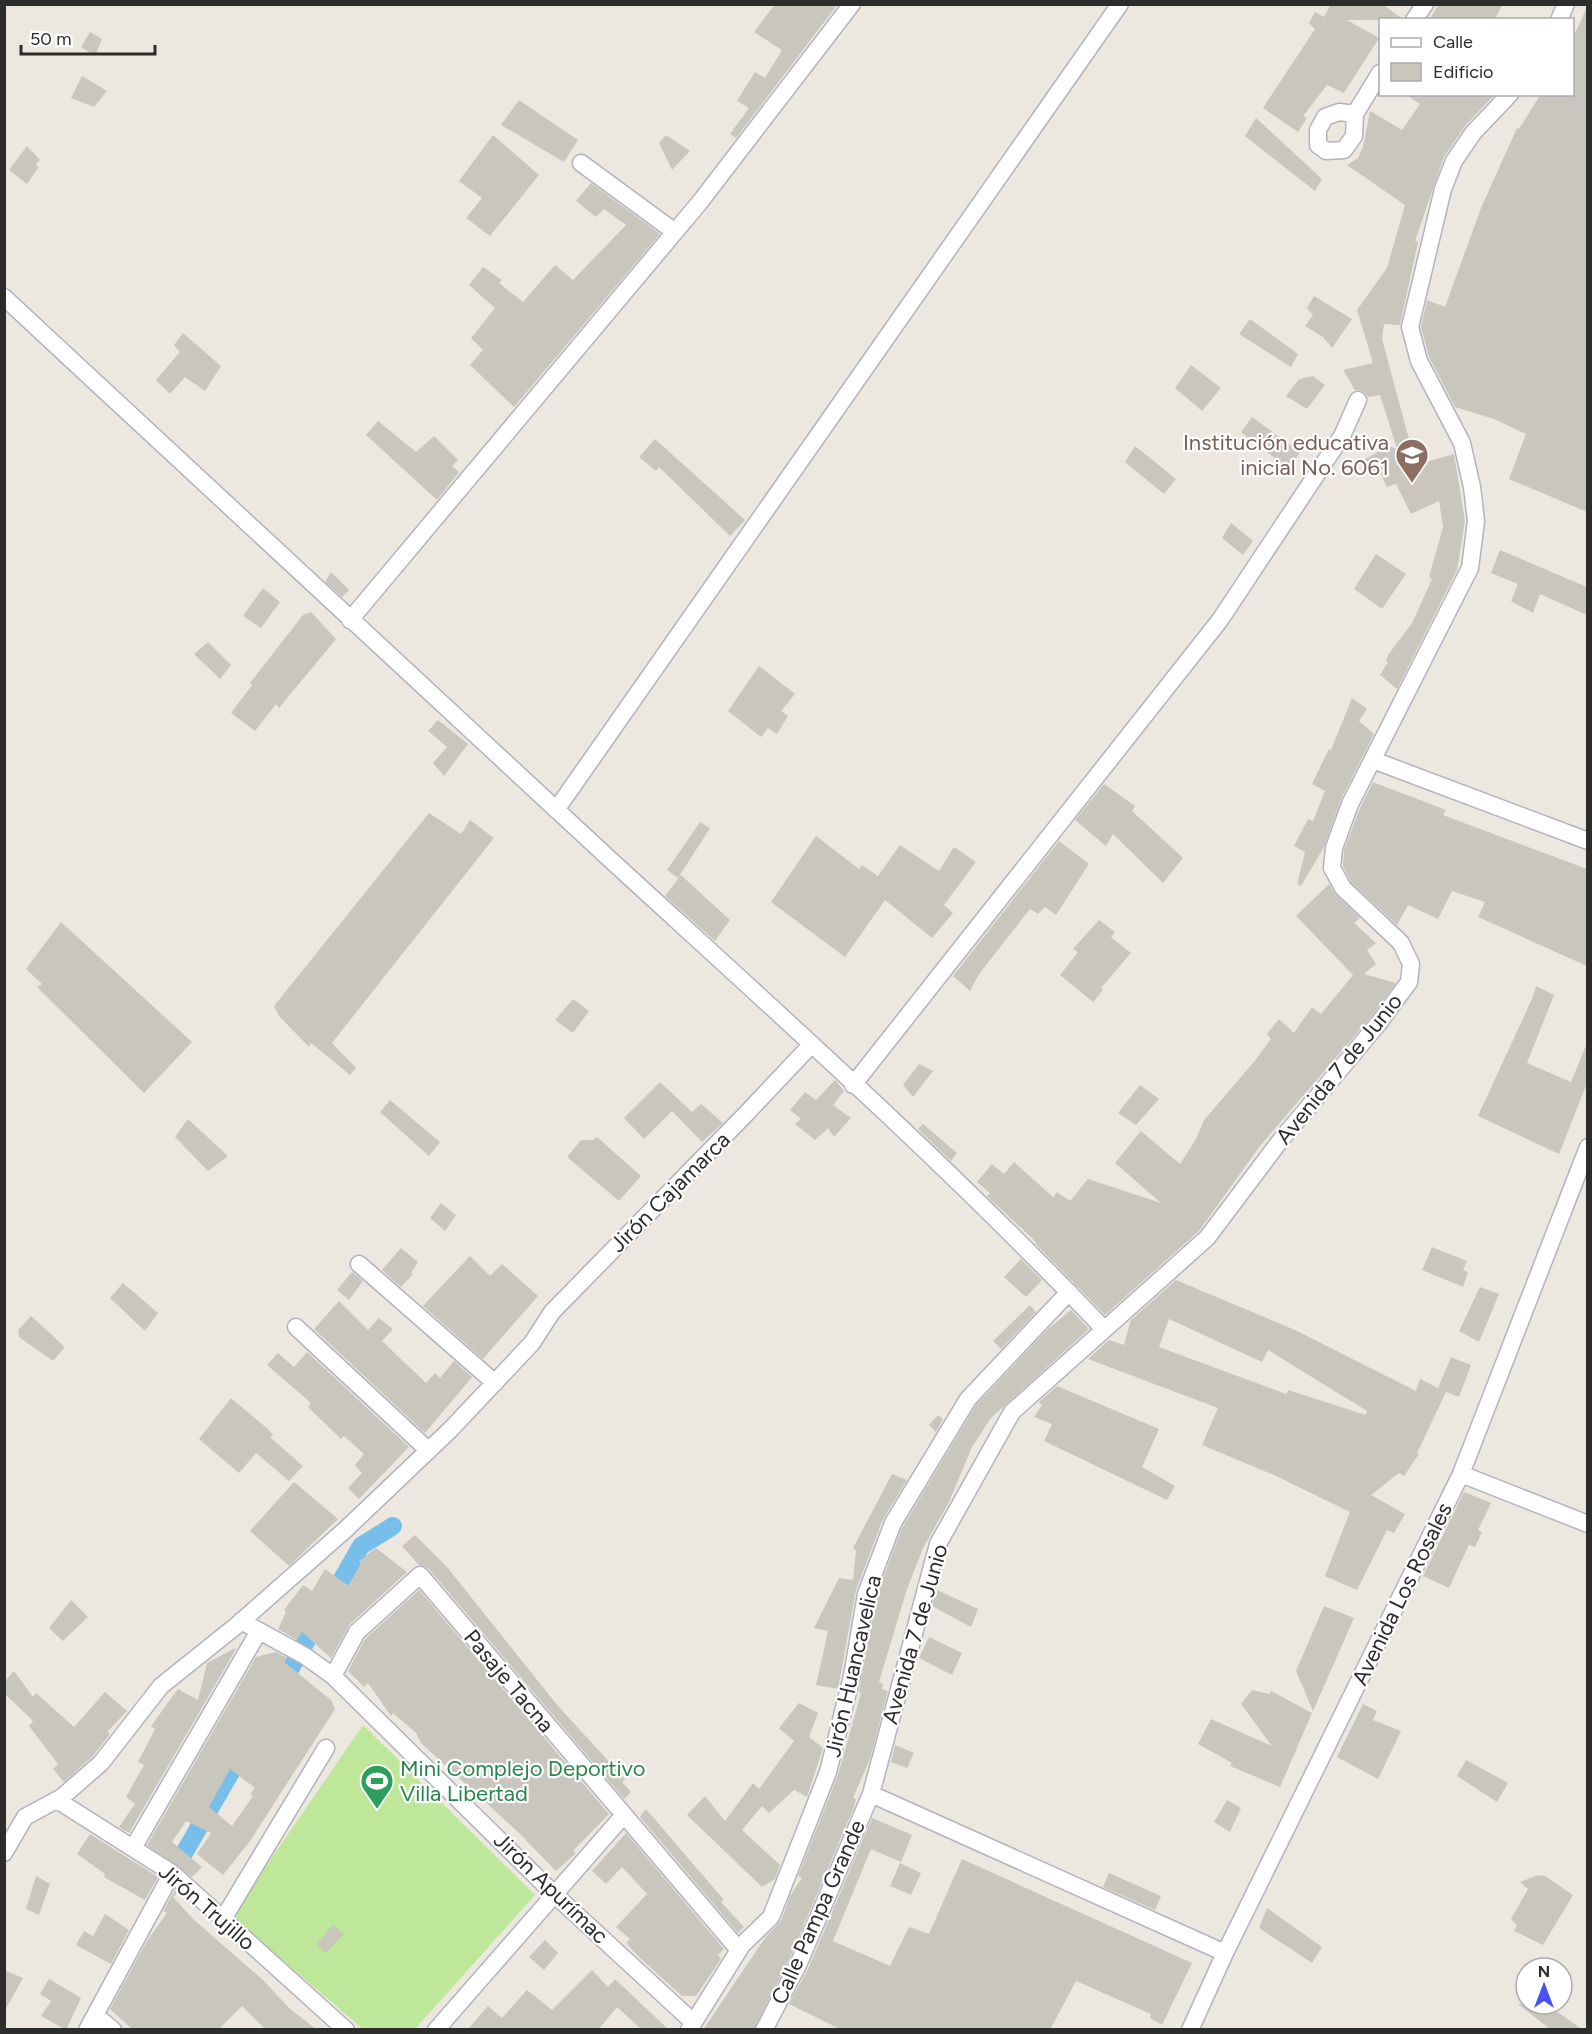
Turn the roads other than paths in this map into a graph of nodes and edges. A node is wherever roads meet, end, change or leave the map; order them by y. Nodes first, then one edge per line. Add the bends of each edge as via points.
1 (852, 4) edge
2 (1120, 4) edge
3 (1425, 4) edge
4 (1566, 4) edge
5 (1415, 18) edge
6 (1559, 18) edge
7 (1379, 75) edge
8 (1508, 96) edge
9 (1355, 114) dead end
10 (581, 163) dead end
11 (675, 232) junction
12 (4, 297) edge
13 (1358, 400) dead end
14 (350, 620) junction
15 (1373, 760) junction
16 (556, 810) junction
17 (1587, 841) edge
18 (812, 1044) junction
19 (854, 1085) junction
20 (1587, 1147) edge
21 (359, 1264) dead end
22 (1069, 1292) junction
23 (296, 1327) dead end
24 (1104, 1329) junction
25 (495, 1383) junction
26 (429, 1450) junction
27 (1461, 1474) junction
28 (1587, 1524) edge
29 (241, 1621) junction
30 (259, 1631) junction
31 (333, 1676) junction
32 (326, 1748) dead end
33 (871, 1794) junction
34 (57, 1800) junction
35 (623, 1816) junction
36 (133, 1848) junction
37 (4, 1853) edge
38 (172, 1873) junction
39 (554, 1894) junction
40 (223, 1919) junction
41 (738, 1950) junction
42 (1225, 1953) junction
43 (91, 2022) edge
44 (691, 2026) edge
45 (112, 2030) edge
46 (346, 2030) edge
47 (436, 2030) edge
48 (764, 2030) edge
49 (1190, 2030) edge

1 - 11 street
2 - 16 street
3 - 5 street
4 - 6 street
7 - 9 street
8 - 15 street, Avenida 7 de Junio via 1473,133 1454,161 1443,189 1410,327 1419,361 1462,443 1476,520 1470,568
10 - 11 street
11 - 14 street
12 - 14 street
13 - 19 street via 1342,436 1220,620
14 - 16 street
15 - 17 street
15 - 24 street, Avenida 7 de Junio via 1350,804 1334,848 1332,868 1343,888 1401,943 1411,964 1409,982 1280,1141 1207,1239
16 - 18 street
18 - 19 street
18 - 25 street, Jirón Cajamarca via 552,1312 532,1343
19 - 22 street
20 - 27 street, Avenida Los Rosales
21 - 25 street
22 - 24 street
22 - 41 street, Jirón Huancavelica via 968,1399 893,1523 866,1594 852,1676 828,1772 771,1917
23 - 26 street
24 - 33 street, Avenida 7 de Junio via 1012,1412 938,1544
25 - 26 street, Jirón Cajamarca
26 - 29 street, Jirón Cajamarca
27 - 28 street
27 - 42 street, Avenida Los Rosales
29 - 30 street, Jirón Apurímac
29 - 34 street, Jirón Cajamarca via 161,1686 101,1763
30 - 31 street, Jirón Apurímac
30 - 36 street
31 - 35 street, Pasaje Tacna via 357,1632 420,1575
31 - 39 street, Jirón Apurímac
32 - 40 street
33 - 42 street
33 - 48 street, Calle Pampa Grande via 798,1965
34 - 36 street, Jirón Trujillo
34 - 37 street, Jirón Cajamarca via 25,1818
35 - 39 street
35 - 41 street, Pasaje Tacna
36 - 38 street, Jirón Trujillo
38 - 40 street, Jirón Trujillo
38 - 43 street
39 - 44 street, Jirón Apurímac
39 - 47 street
40 - 46 street, Jirón Trujillo
41 - 44 street, Jirón Huancavelica
42 - 49 street, Avenida Los Rosales
43 - 45 street

